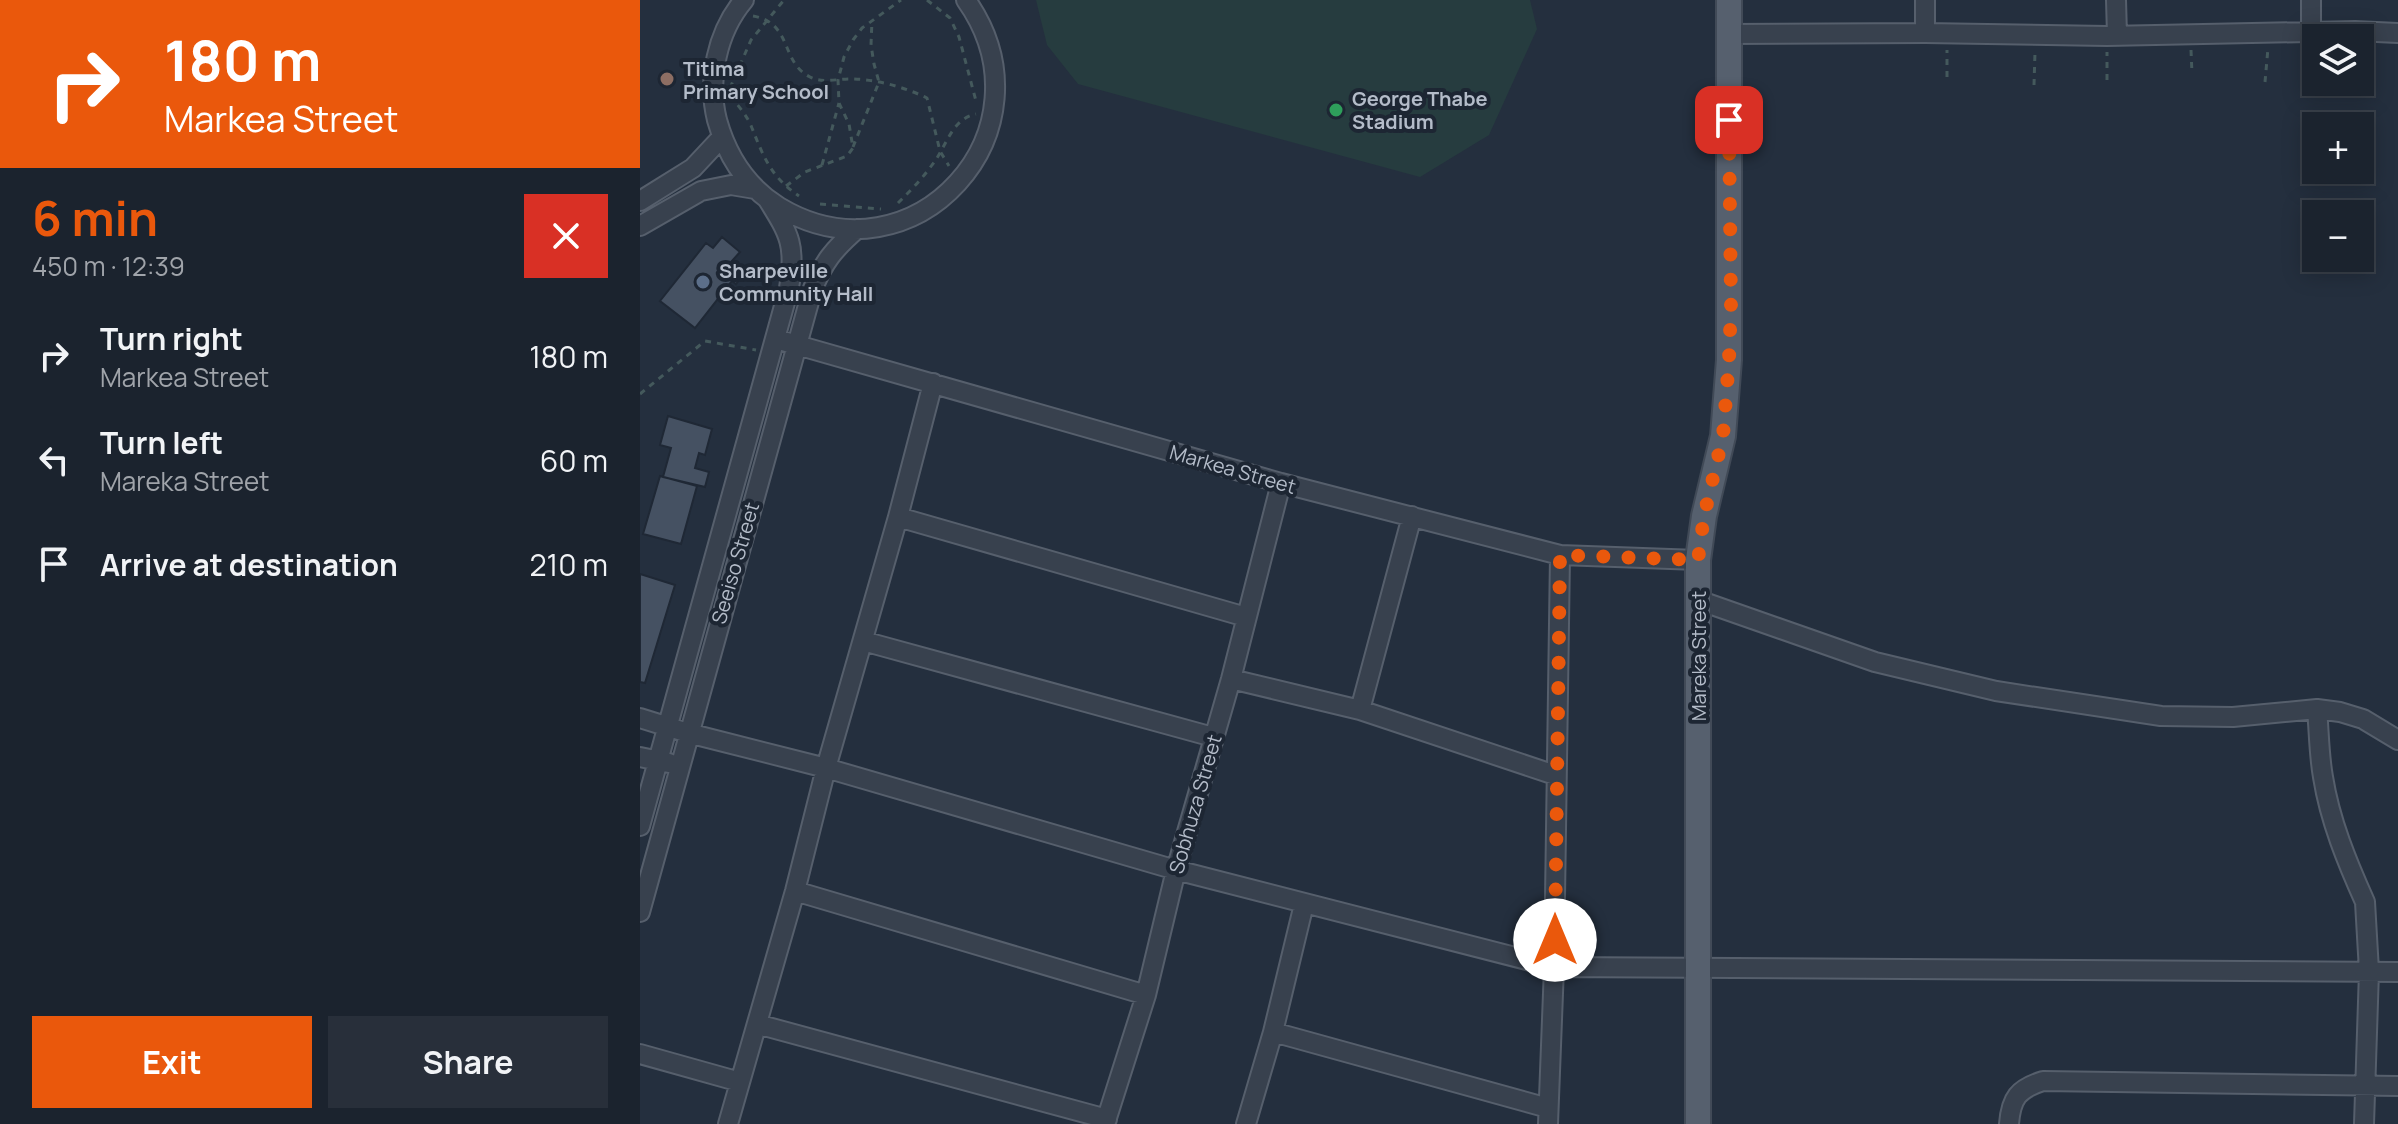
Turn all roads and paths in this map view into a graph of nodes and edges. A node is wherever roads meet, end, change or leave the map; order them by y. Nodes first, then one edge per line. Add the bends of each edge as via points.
1 (784, 0) edge
2 (901, 0) edge
3 (927, 0) edge
4 (966, 0) edge
5 (1729, 0) edge
6 (1925, 0) edge
7 (2116, 0) edge
8 (2311, 0) edge
9 (742, 3) edge
10 (768, 19) junction
11 (872, 20) junction
12 (2311, 24) edge
13 (2270, 32) junction
14 (2302, 32) edge
15 (1925, 33) junction
16 (2374, 33) edge
17 (2398, 33) edge
18 (1728, 34) junction
19 (1948, 34) junction
20 (2190, 34) junction
21 (2035, 36) junction
22 (2112, 36) junction
23 (2192, 74) dead end
24 (1947, 77) dead end
25 (838, 80) junction
26 (2107, 80) dead end
27 (879, 82) junction
28 (2265, 82) dead end
29 (2034, 85) dead end
30 (976, 102) dead end
31 (839, 103) junction
32 (978, 113) dead end
33 (722, 137) junction
34 (853, 148) junction
35 (940, 151) junction
36 (822, 165) junction
37 (958, 184) junction
38 (786, 186) junction
39 (762, 194) junction
40 (803, 199) dead end
41 (640, 201) edge
42 (811, 204) dead end
43 (897, 204) dead end
44 (889, 209) dead end
45 (640, 226) edge
46 (857, 229) junction
47 (768, 345) junction
48 (796, 345) junction
49 (933, 383) junction
50 (640, 394) edge
51 (1281, 483) junction
52 (1412, 516) junction
53 (898, 517) junction
54 (1560, 555) junction
55 (1698, 560) junction
56 (1698, 600) junction
57 (1246, 617) junction
58 (863, 641) junction
59 (1231, 679) junction
60 (2317, 709) junction
61 (1360, 710) junction
62 (640, 718) edge
63 (666, 726) junction
64 (688, 733) junction
65 (1213, 737) junction
66 (2398, 740) edge
67 (649, 759) edge
68 (679, 766) junction
69 (826, 768) junction
70 (1555, 775) junction
71 (642, 806) edge
72 (667, 812) junction
73 (640, 826) edge
74 (1176, 870) junction
75 (795, 891) junction
76 (1304, 904) junction
77 (640, 912) edge
78 (1554, 967) junction
79 (1698, 969) junction
80 (2369, 971) junction
81 (2398, 972) edge
82 (1146, 995) junction
83 (757, 1024) junction
84 (1273, 1032) junction
85 (640, 1054) edge
86 (740, 1082) junction
87 (2364, 1086) junction
88 (2398, 1086) edge
89 (1548, 1116) edge
90 (1106, 1122) edge
91 (728, 1124) edge
92 (1246, 1124) edge
93 (1698, 1124) edge
94 (2009, 1124) edge
95 (2364, 1124) edge

1 - 10 path
2 - 11 path
3 - 30 path via 950,18
4 - 37 street via 988,40 996,91 980,153
5 - 18 main road, Mareka Street
6 - 15 street
7 - 22 street
8 - 12 street
9 - 10 path via 753,16
9 - 33 street, Seeiso Street via 726,30 715,69 715,110
10 - 25 path via 800,68 811,77
10 - 38 path via 751,40 730,97 752,127 768,165
11 - 25 path via 853,40
11 - 27 path
13 - 14 street
13 - 20 street
13 - 28 path
15 - 18 street
15 - 19 street
16 - 17 street
18 - 55 main road, Mareka Street via 1729,360 1723,436
19 - 21 street
19 - 24 path
20 - 22 street
20 - 23 path
21 - 22 street
21 - 29 path
22 - 26 path
25 - 27 path
25 - 31 path
27 - 34 path
27 - 35 path via 927,98
31 - 34 path
31 - 36 path
32 - 35 path via 954,129
33 - 39 street, Seeiso Street via 736,165
33 - 41 street via 693,168
34 - 36 path via 847,156
35 - 37 path
35 - 43 path
36 - 38 path
37 - 46 street via 929,208 895,223
38 - 40 path
39 - 45 street via 731,185 701,191
39 - 46 street via 795,216
39 - 47 street, Seeiso Street via 786,229 793,266
42 - 44 path
46 - 48 street, Seeiso Street via 820,270
47 - 48 street, Markea Street
47 - 50 path via 705,341
47 - 63 street, Seeiso Street
48 - 49 street, Markea Street
48 - 64 street, Seeiso Street
49 - 51 street, Markea Street
49 - 53 street
51 - 52 street, Markea Street
51 - 57 street, Sobhuza Street
52 - 54 street, Markea Street
52 - 61 street
53 - 57 street
53 - 58 street
54 - 55 street, Markea Street
54 - 70 street
55 - 56 main road, Mareka Street
56 - 60 street via 1875,662 1996,691 2161,716 2233,717
56 - 79 main road, Mareka Street
57 - 59 street, Sobhuza Street
58 - 65 street
58 - 69 street
59 - 61 street
59 - 65 street, Sobhuza Street
60 - 66 street via 2363,719
60 - 80 street via 2329,806 2365,902
61 - 70 street
62 - 63 street
63 - 64 street
63 - 67 street, Seeiso Street
64 - 68 street, Seeiso Street
64 - 69 street
65 - 74 street, Sobhuza Street
67 - 68 street
67 - 71 street, Seeiso Street
68 - 72 street, Seeiso Street
69 - 74 street
69 - 75 street
70 - 78 street
71 - 72 street
71 - 73 street, Seeiso Street
72 - 77 street, Seeiso Street
74 - 76 street
74 - 82 street, Sobhuza Street
75 - 82 street
75 - 83 street
76 - 78 street
76 - 84 street
78 - 79 street
78 - 89 street
79 - 80 street
79 - 93 main road, Mareka Street
80 - 81 street
80 - 87 street
82 - 90 street, Sobhuza Street
83 - 86 street
83 - 90 street
84 - 89 street
84 - 92 street
85 - 86 street
86 - 91 street
87 - 88 street
87 - 94 street via 2043,1081 2014,1099
87 - 95 street

